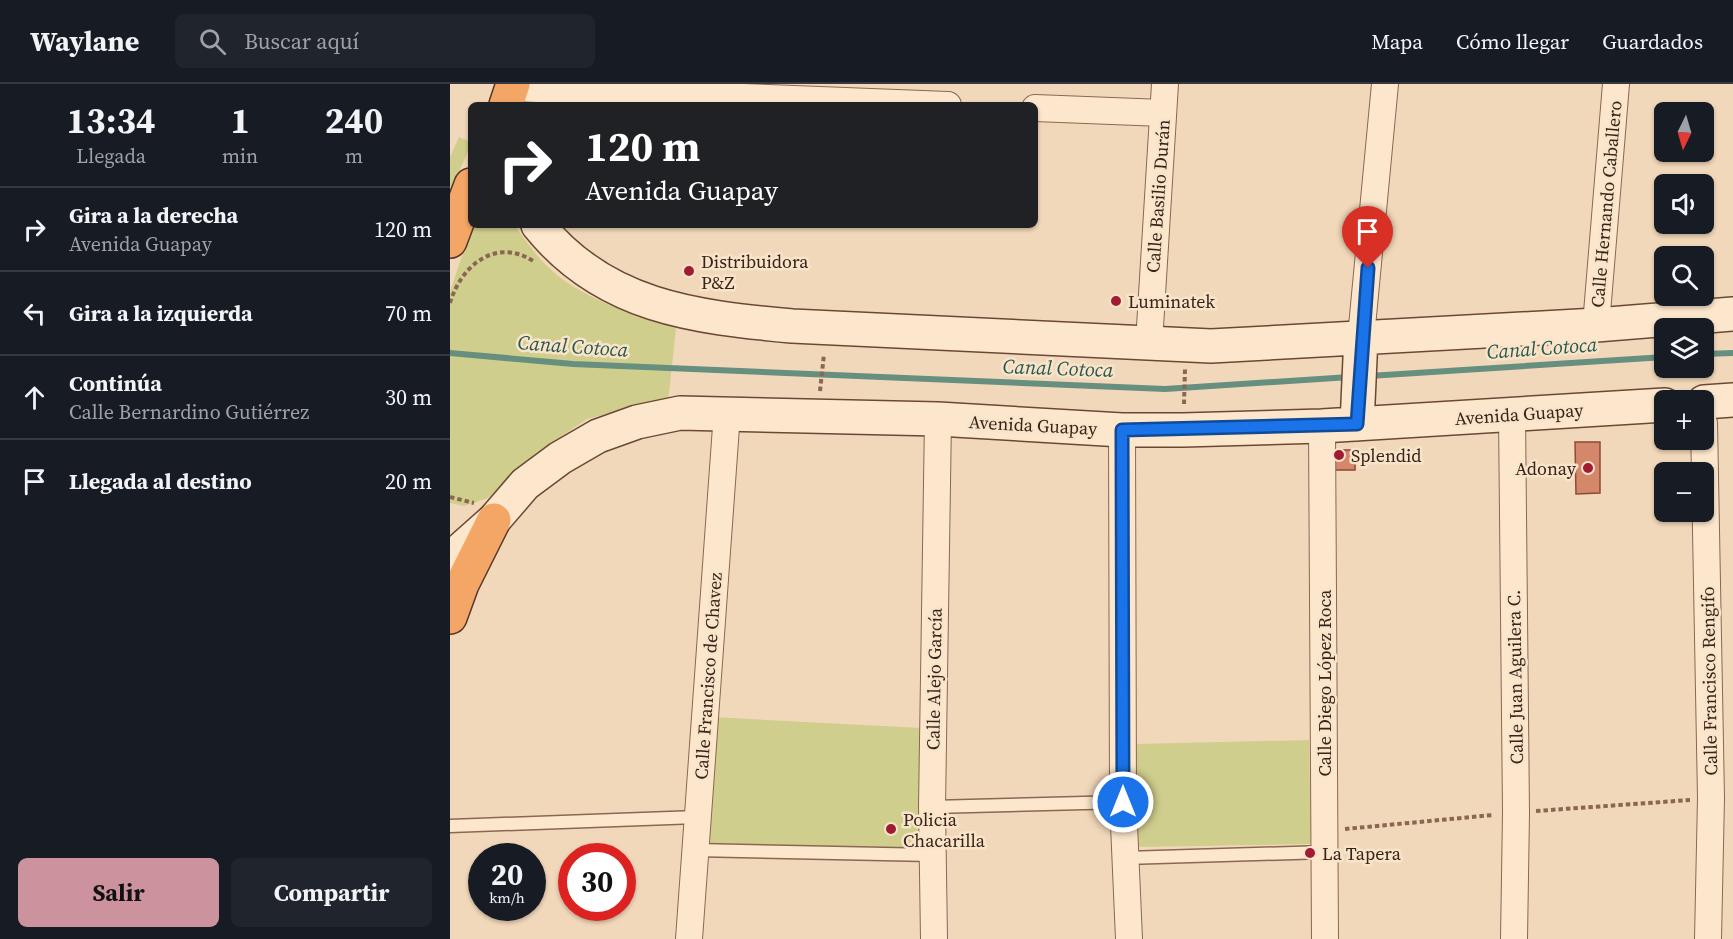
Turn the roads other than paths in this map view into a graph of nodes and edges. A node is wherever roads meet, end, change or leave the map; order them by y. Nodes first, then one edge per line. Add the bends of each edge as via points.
1 (1165, 84) edge
2 (1385, 84) edge
3 (1616, 84) edge
4 (510, 92) edge
5 (847, 102) edge
6 (1038, 108) edge
7 (1164, 113) junction
8 (468, 193) edge
9 (540, 228) edge
10 (450, 241) edge
11 (1733, 314) edge
12 (1596, 325) junction
13 (1149, 343) junction
14 (1361, 348) junction
15 (1733, 400) edge
16 (1714, 401) edge
17 (1654, 406) edge
18 (1358, 412) junction
19 (727, 413) junction
20 (1512, 415) junction
21 (938, 419) junction
22 (1322, 426) junction
23 (1122, 430) junction
24 (1705, 450) edge
25 (494, 519) junction
26 (450, 559) edge
27 (450, 617) edge
28 (1123, 802) junction
29 (932, 807) junction
30 (697, 817) junction
31 (450, 826) edge
32 (695, 850) junction
33 (1325, 852) junction
34 (932, 855) junction
35 (1125, 858) junction
36 (689, 939) edge
37 (934, 939) edge
38 (1129, 939) edge
39 (1325, 939) edge
40 (1515, 939) edge
41 (1708, 939) edge

1 - 7 street, Calle Basilio Durán
2 - 14 street
3 - 12 street, Calle Hernando Caballero
4 - 5 street
6 - 7 street
7 - 13 street, Calle Basilio Durán
8 - 10 highway
9 - 13 main road via 605,283 644,302 692,314 792,326
11 - 12 main road
12 - 14 main road
13 - 14 main road
14 - 18 main road
15 - 16 main road
17 - 20 main road, Avenida Guapay
18 - 20 main road, Avenida Guapay
18 - 22 main road, Avenida Guapay
19 - 21 main road, Avenida Guapay
19 - 25 main road, Avenida Guapay via 680,413 598,436 525,484
19 - 30 street, Calle Francisco de Chavez
20 - 40 street, Calle Juan Aguilera C.
21 - 23 main road, Avenida Guapay
21 - 29 street, Calle Alejo García
22 - 23 main road, Avenida Guapay
22 - 33 street, Calle Diego López Roca
23 - 28 street
24 - 41 street, Calle Francisco Rengifo via 1711,798
25 - 26 main road, Avenida Guapay
25 - 27 highway
28 - 29 lane
28 - 35 street
29 - 34 street, Calle Alejo García
30 - 31 lane
30 - 32 street, Calle Francisco de Chavez
32 - 34 lane
32 - 36 street, Calle Francisco de Chavez
33 - 35 lane
33 - 39 street, Calle Diego López Roca
34 - 37 street, Calle Alejo García
35 - 38 street

